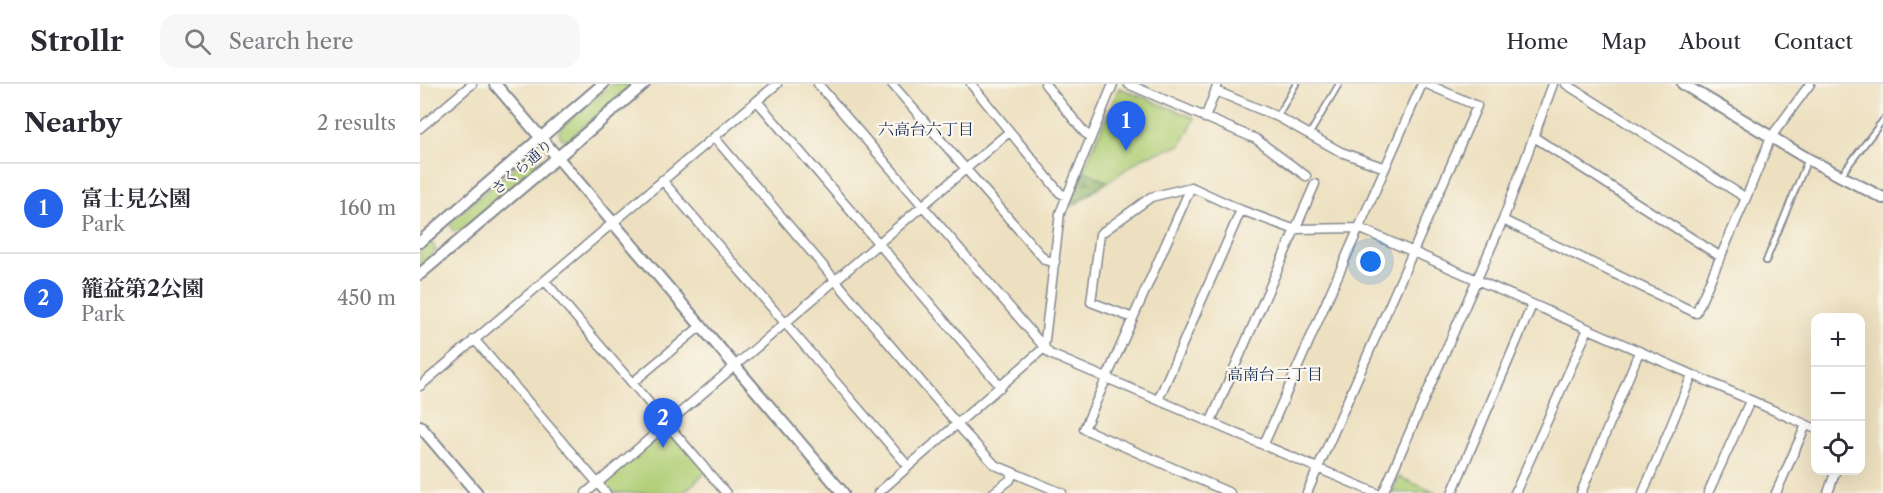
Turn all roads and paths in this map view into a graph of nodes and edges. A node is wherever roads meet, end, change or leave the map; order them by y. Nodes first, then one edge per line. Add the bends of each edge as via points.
1 (472, 84) edge
2 (495, 84) edge
3 (603, 84) edge
4 (644, 84) edge
5 (777, 84) edge
6 (818, 84) edge
7 (892, 84) edge
8 (971, 84) edge
9 (1045, 84) edge
10 (1113, 84) edge
11 (1128, 84) edge
12 (1296, 84) edge
13 (1339, 84) edge
14 (1422, 84) edge
15 (1427, 84) edge
16 (1553, 84) edge
17 (1566, 84) edge
18 (1683, 84) edge
19 (1810, 84) edge
20 (1217, 87) edge
21 (758, 101) junction
22 (1277, 117) junction
23 (1205, 118) junction
24 (1883, 120) edge
25 (420, 128) edge
26 (1008, 132) junction
27 (1309, 135) junction
28 (541, 136) junction
29 (1090, 136) junction
30 (714, 137) junction
31 (1534, 137) junction
32 (1771, 137) junction
33 (557, 157) junction
34 (1808, 159) junction
35 (1385, 168) junction
36 (966, 169) junction
37 (1840, 175) junction
38 (1306, 176) dead end
39 (662, 180) junction
40 (1315, 184) dead end
41 (1191, 187) junction
42 (1066, 196) junction
43 (1746, 198) junction
44 (1883, 198) edge
45 (922, 206) junction
46 (1240, 210) junction
47 (1503, 220) junction
48 (613, 222) junction
49 (1359, 228) junction
50 (1293, 229) junction
51 (420, 242) edge
52 (878, 244) junction
53 (1414, 251) junction
54 (1721, 257) junction
55 (1766, 261) dead end
56 (1055, 262) junction
57 (420, 274) edge
58 (1478, 280) junction
59 (545, 281) junction
60 (836, 281) junction
61 (1532, 305) junction
62 (1133, 318) junction
63 (785, 323) junction
64 (702, 325) junction
65 (1588, 329) junction
66 (474, 339) junction
67 (1044, 348) junction
68 (1639, 352) junction
69 (736, 365) junction
70 (1692, 375) junction
71 (1107, 379) junction
72 (632, 383) junction
73 (420, 386) edge
74 (1001, 387) junction
75 (1159, 398) junction
76 (1750, 401) junction
77 (1211, 421) junction
78 (667, 424) junction
79 (958, 424) junction
80 (1806, 425) junction
81 (420, 426) edge
82 (1811, 427) edge
83 (1264, 444) junction
84 (908, 466) junction
85 (1318, 467) junction
86 (1013, 473) junction
87 (1835, 475) edge
88 (598, 483) junction
89 (477, 493) edge
90 (586, 493) edge
91 (606, 493) edge
92 (726, 493) edge
93 (843, 493) edge
94 (878, 493) edge
95 (993, 493) edge
96 (1062, 493) edge
97 (1230, 493) edge
98 (1307, 493) edge
99 (1376, 493) edge
100 (1383, 493) edge
101 (1452, 493) edge
102 (1515, 493) edge
103 (1581, 493) edge
104 (1643, 493) edge
105 (1708, 493) edge
106 (1776, 493) edge
107 (1828, 493) edge

1 - 25 street
2 - 28 street
3 - 28 street, さくら通り
4 - 33 street, さくら通り
5 - 21 street
6 - 45 street
7 - 36 street
8 - 26 street
9 - 29 street
10 - 29 street
11 - 23 street
12 - 22 lane
13 - 27 lane
14 - 35 street
15 - 53 street via 1478,106
16 - 31 street
17 - 43 street
18 - 32 street
19 - 32 street
20 - 22 street
20 - 23 street
21 - 30 street
21 - 52 street
22 - 27 street
23 - 38 street via 1256,139
24 - 37 lane
26 - 36 street
26 - 42 street
27 - 35 street via 1341,153
28 - 33 street
28 - 51 street, さくら通り
29 - 42 street
30 - 39 street
30 - 60 street
31 - 47 street
31 - 54 street
32 - 34 street
32 - 43 street
33 - 48 street
33 - 57 street, さくら通り
34 - 37 street
34 - 55 lane
35 - 49 street
36 - 45 street
36 - 56 street via 1045,260
37 - 44 street
39 - 48 street
39 - 63 street
40 - 50 street
41 - 46 street
41 - 62 street
41 - 62 street via 1151,197 1100,234 1091,302
42 - 56 street via 1060,213
43 - 54 street
45 - 52 street
45 - 67 street
46 - 50 street
46 - 75 street
47 - 54 street via 1696,313
47 - 58 street
48 - 59 street
48 - 64 street
49 - 50 street
49 - 53 street
49 - 83 street
50 - 77 street
52 - 60 street
52 - 74 street
53 - 58 street
53 - 85 street
56 - 67 street
58 - 61 street
58 - 100 street
59 - 66 street
59 - 72 street
60 - 63 street
60 - 79 street
61 - 65 street
61 - 101 street
62 - 71 street
63 - 69 street
63 - 84 street
64 - 69 street
64 - 72 street
65 - 68 street
65 - 102 street
66 - 73 street
66 - 88 street
67 - 71 street
67 - 74 street
68 - 70 street
68 - 103 street
69 - 78 street
69 - 93 street
70 - 76 street
70 - 104 street
71 - 75 street
71 - 97 street via 1084,429
72 - 78 street
74 - 79 street
75 - 77 street
76 - 80 street
76 - 105 street
77 - 83 street
78 - 88 street
78 - 92 street
79 - 84 street
79 - 86 street via 995,465
80 - 82 street
80 - 106 street
81 - 89 street
83 - 85 street
84 - 94 street
85 - 98 street
85 - 99 street
86 - 95 street
86 - 96 street
87 - 107 street
88 - 90 street
88 - 91 street

